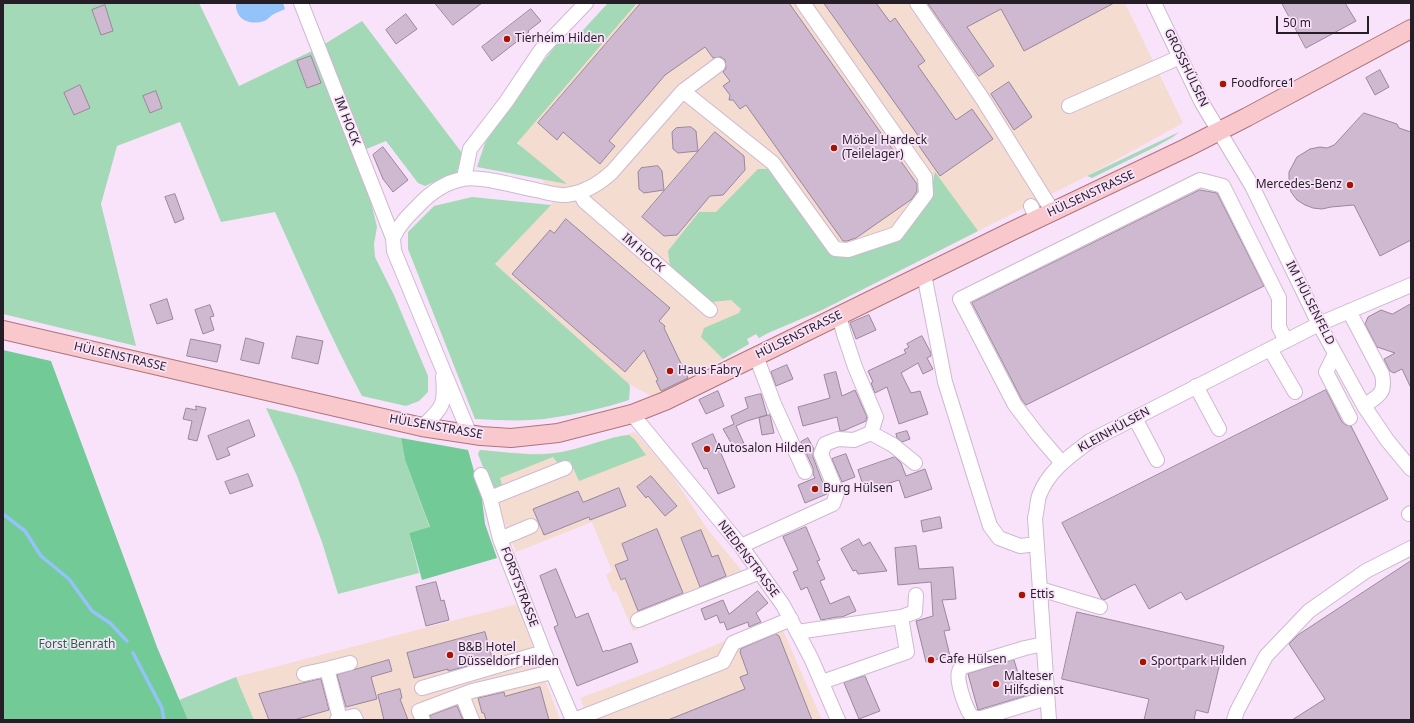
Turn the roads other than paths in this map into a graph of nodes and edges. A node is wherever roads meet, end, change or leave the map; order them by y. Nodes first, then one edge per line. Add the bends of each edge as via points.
1 (301, 3) edge
2 (586, 3) edge
3 (803, 3) edge
4 (917, 3) edge
5 (1154, 3) edge
6 (1411, 29) edge
7 (1180, 57) junction
8 (718, 65) dead end
9 (682, 91) junction
10 (1069, 106) dead end
11 (1219, 132) junction
12 (464, 178) junction
13 (580, 192) junction
14 (1040, 212) junction
15 (393, 238) junction
16 (924, 274) junction
17 (1411, 285) edge
18 (710, 310) dead end
19 (1350, 311) junction
20 (839, 316) junction
21 (1319, 324) junction
22 (3, 330) edge
23 (1286, 340) junction
24 (1270, 349) junction
25 (1335, 354) junction
26 (756, 356) junction
27 (442, 369) junction
28 (1196, 386) junction
29 (1295, 392) dead end
30 (1364, 406) junction
31 (632, 414) junction
32 (1135, 418) junction
33 (1350, 418) dead end
34 (422, 427) junction
35 (1219, 430) dead end
36 (871, 433) junction
37 (470, 435) junction
38 (1157, 460) dead end
39 (914, 463) dead end
40 (1062, 463) junction
41 (565, 468) dead end
42 (1411, 469) edge
43 (806, 472) dead end
44 (481, 475) dead end
45 (490, 498) junction
46 (531, 526) dead end
47 (500, 539) junction
48 (1036, 544) junction
49 (741, 546) junction
50 (1411, 548) edge
51 (760, 572) junction
52 (1040, 589) junction
53 (916, 595) dead end
54 (1100, 607) dead end
55 (901, 617) junction
56 (791, 619) junction
57 (638, 620) dead end
58 (797, 632) junction
59 (1044, 644) junction
60 (544, 652) junction
61 (350, 663) dead end
62 (327, 668) junction
63 (552, 672) junction
64 (304, 674) dead end
65 (822, 682) junction
66 (422, 688) dead end
67 (462, 695) junction
68 (1047, 698) junction
69 (339, 720) edge
70 (356, 720) edge
71 (423, 720) edge
72 (472, 720) edge
73 (574, 720) edge
74 (838, 720) edge
75 (1048, 720) edge
76 (1234, 720) edge

1 - 15 street, IM HOCK
2 - 12 street via 541,50 470,150
3 - 9 street via 925,177 926,194 896,234 848,250 835,249 773,163
4 - 14 street via 982,98
5 - 7 street, GROSSHÜLSEN
6 - 11 main road, HÜLSENSTRASSE
7 - 10 street
7 - 11 street, GROSSHÜLSEN
8 - 9 street
9 - 13 street via 612,172 600,183
11 - 14 main road, HÜLSENSTRASSE
11 - 21 street, IM HÜLSENFELD via 1252,186
12 - 13 street via 548,193 565,195
12 - 15 street via 441,187 424,199 398,228
13 - 18 street, IM HOCK via 584,201
14 - 16 main road, HÜLSENSTRASSE
15 - 27 street, IM HOCK via 394,251
16 - 20 main road, HÜLSENSTRASSE
16 - 48 street via 945,382 990,526 999,538 1020,546
17 - 19 street, KLEINHÜLSEN
19 - 21 street, KLEINHÜLSEN
19 - 30 street via 1382,374 1384,385 1380,394
20 - 26 main road, HÜLSENSTRASSE
20 - 36 street via 855,366 876,417
21 - 23 street, KLEINHÜLSEN
21 - 25 street, IM HÜLSENFELD
22 - 34 main road, HÜLSENSTRASSE
23 - 24 street, KLEINHÜLSEN
23 - 40 street via 1279,327 1279,298 1223,186 1200,180 960,299 1015,405
24 - 28 street, KLEINHÜLSEN
24 - 29 street
25 - 30 street, IM HÜLSENFELD
25 - 33 street via 1326,372
26 - 31 main road, HÜLSENSTRASSE via 694,388
26 - 43 street via 774,404
27 - 34 street, IM HOCK via 442,406
27 - 37 street, IM HOCK
28 - 32 street, KLEINHÜLSEN
28 - 35 street
30 - 42 street, IM HÜLSENFELD
31 - 37 main road, HÜLSENSTRASSE via 558,434 511,438
31 - 49 street, NIEDENSTRASSE
32 - 38 street
32 - 40 street, KLEINHÜLSEN via 1090,441
34 - 37 main road, HÜLSENSTRASSE
36 - 39 street via 893,445
36 - 49 street via 854,440 838,439 825,444 821,454 835,488 833,504
40 - 48 street, KLEINHÜLSEN via 1050,475 1040,496 1035,518
41 - 45 street
44 - 45 street, FORSTSTRASSE
45 - 47 street, FORSTSTRASSE
46 - 47 street
47 - 60 street, FORSTSTRASSE
48 - 52 street, KLEINHÜLSEN
49 - 51 street, NIEDENSTRASSE
50 - 76 street via 1366,571 1309,611 1266,656
51 - 56 street, NIEDENSTRASSE
51 - 57 street
52 - 54 street
52 - 59 street, KLEINHÜLSEN
53 - 55 street via 915,612
55 - 58 street
55 - 65 street via 907,652
56 - 58 street, NIEDENSTRASSE
56 - 73 street via 733,643 723,662
58 - 65 street, NIEDENSTRASSE
59 - 68 street, KLEINHÜLSEN
59 - 68 street via 969,664 961,668 958,678 964,703 974,717 985,717
60 - 63 street, FORSTSTRASSE
60 - 66 street
61 - 62 street
62 - 64 street
62 - 69 street
63 - 67 street
63 - 73 street, FORSTSTRASSE
65 - 74 street, NIEDENSTRASSE
67 - 71 street via 420,711
67 - 72 street
68 - 75 street, KLEINHÜLSEN
69 - 70 street via 354,716

